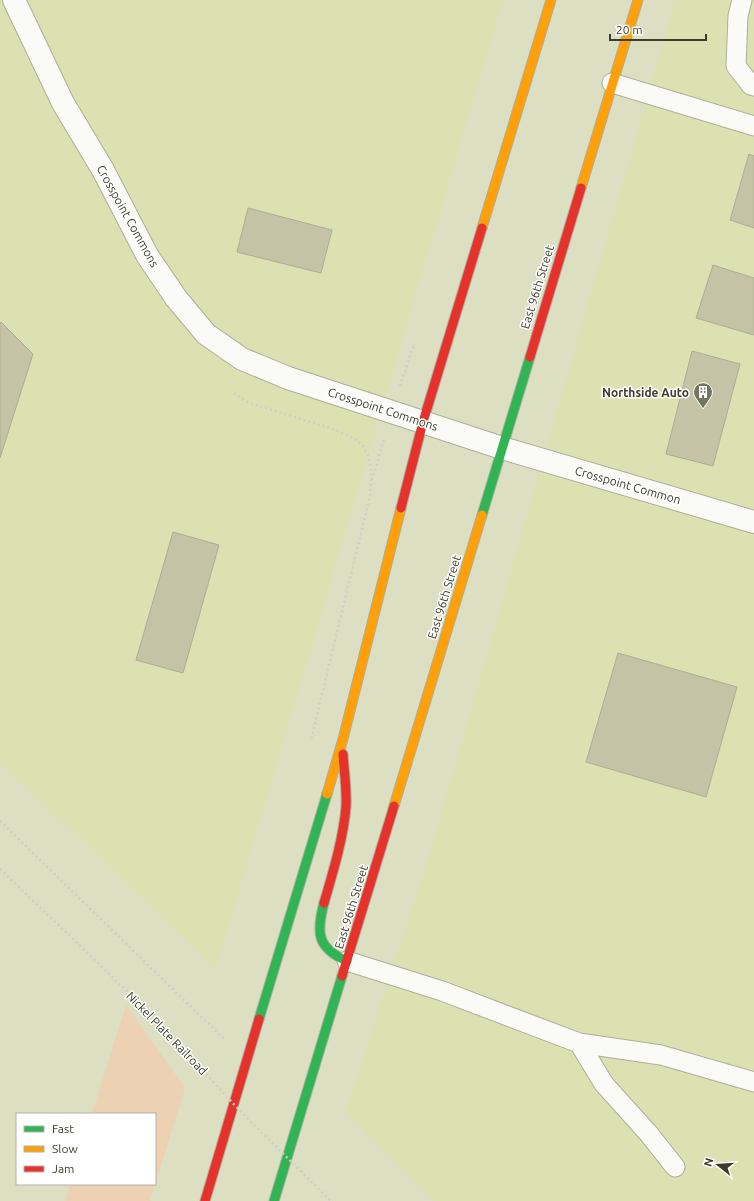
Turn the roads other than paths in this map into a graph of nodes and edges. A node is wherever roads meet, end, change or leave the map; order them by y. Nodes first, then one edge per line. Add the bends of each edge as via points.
1 (14, 0) edge
2 (551, 0) edge
3 (638, 0) edge
4 (742, 0) edge
5 (612, 83) junction
6 (754, 86) edge
7 (754, 126) edge
8 (423, 422) junction
9 (502, 448) junction
10 (754, 522) edge
11 (342, 739) junction
12 (347, 962) junction
13 (579, 1043) junction
14 (754, 1082) edge
15 (675, 1167) dead end
16 (205, 1201) edge
17 (274, 1201) edge

1 - 8 street, Crosspoint Commons via 63,103 103,170 147,255 176,298 206,334 242,359 288,378
2 - 8 main road
3 - 5 main road, East 96th Street
4 - 6 lane via 738,16 736,66
5 - 7 lane
5 - 9 main road, East 96th Street
8 - 9 street, Crosspoint Commons
8 - 11 main road
9 - 10 street, Crosspoint Common
9 - 12 main road, East 96th Street
11 - 12 main road via 346,805 334,868 321,916 320,934 327,950
11 - 16 main road
12 - 13 lane via 442,991
12 - 17 main road, East 96th Street
13 - 14 lane via 661,1055
13 - 15 lane via 604,1084

